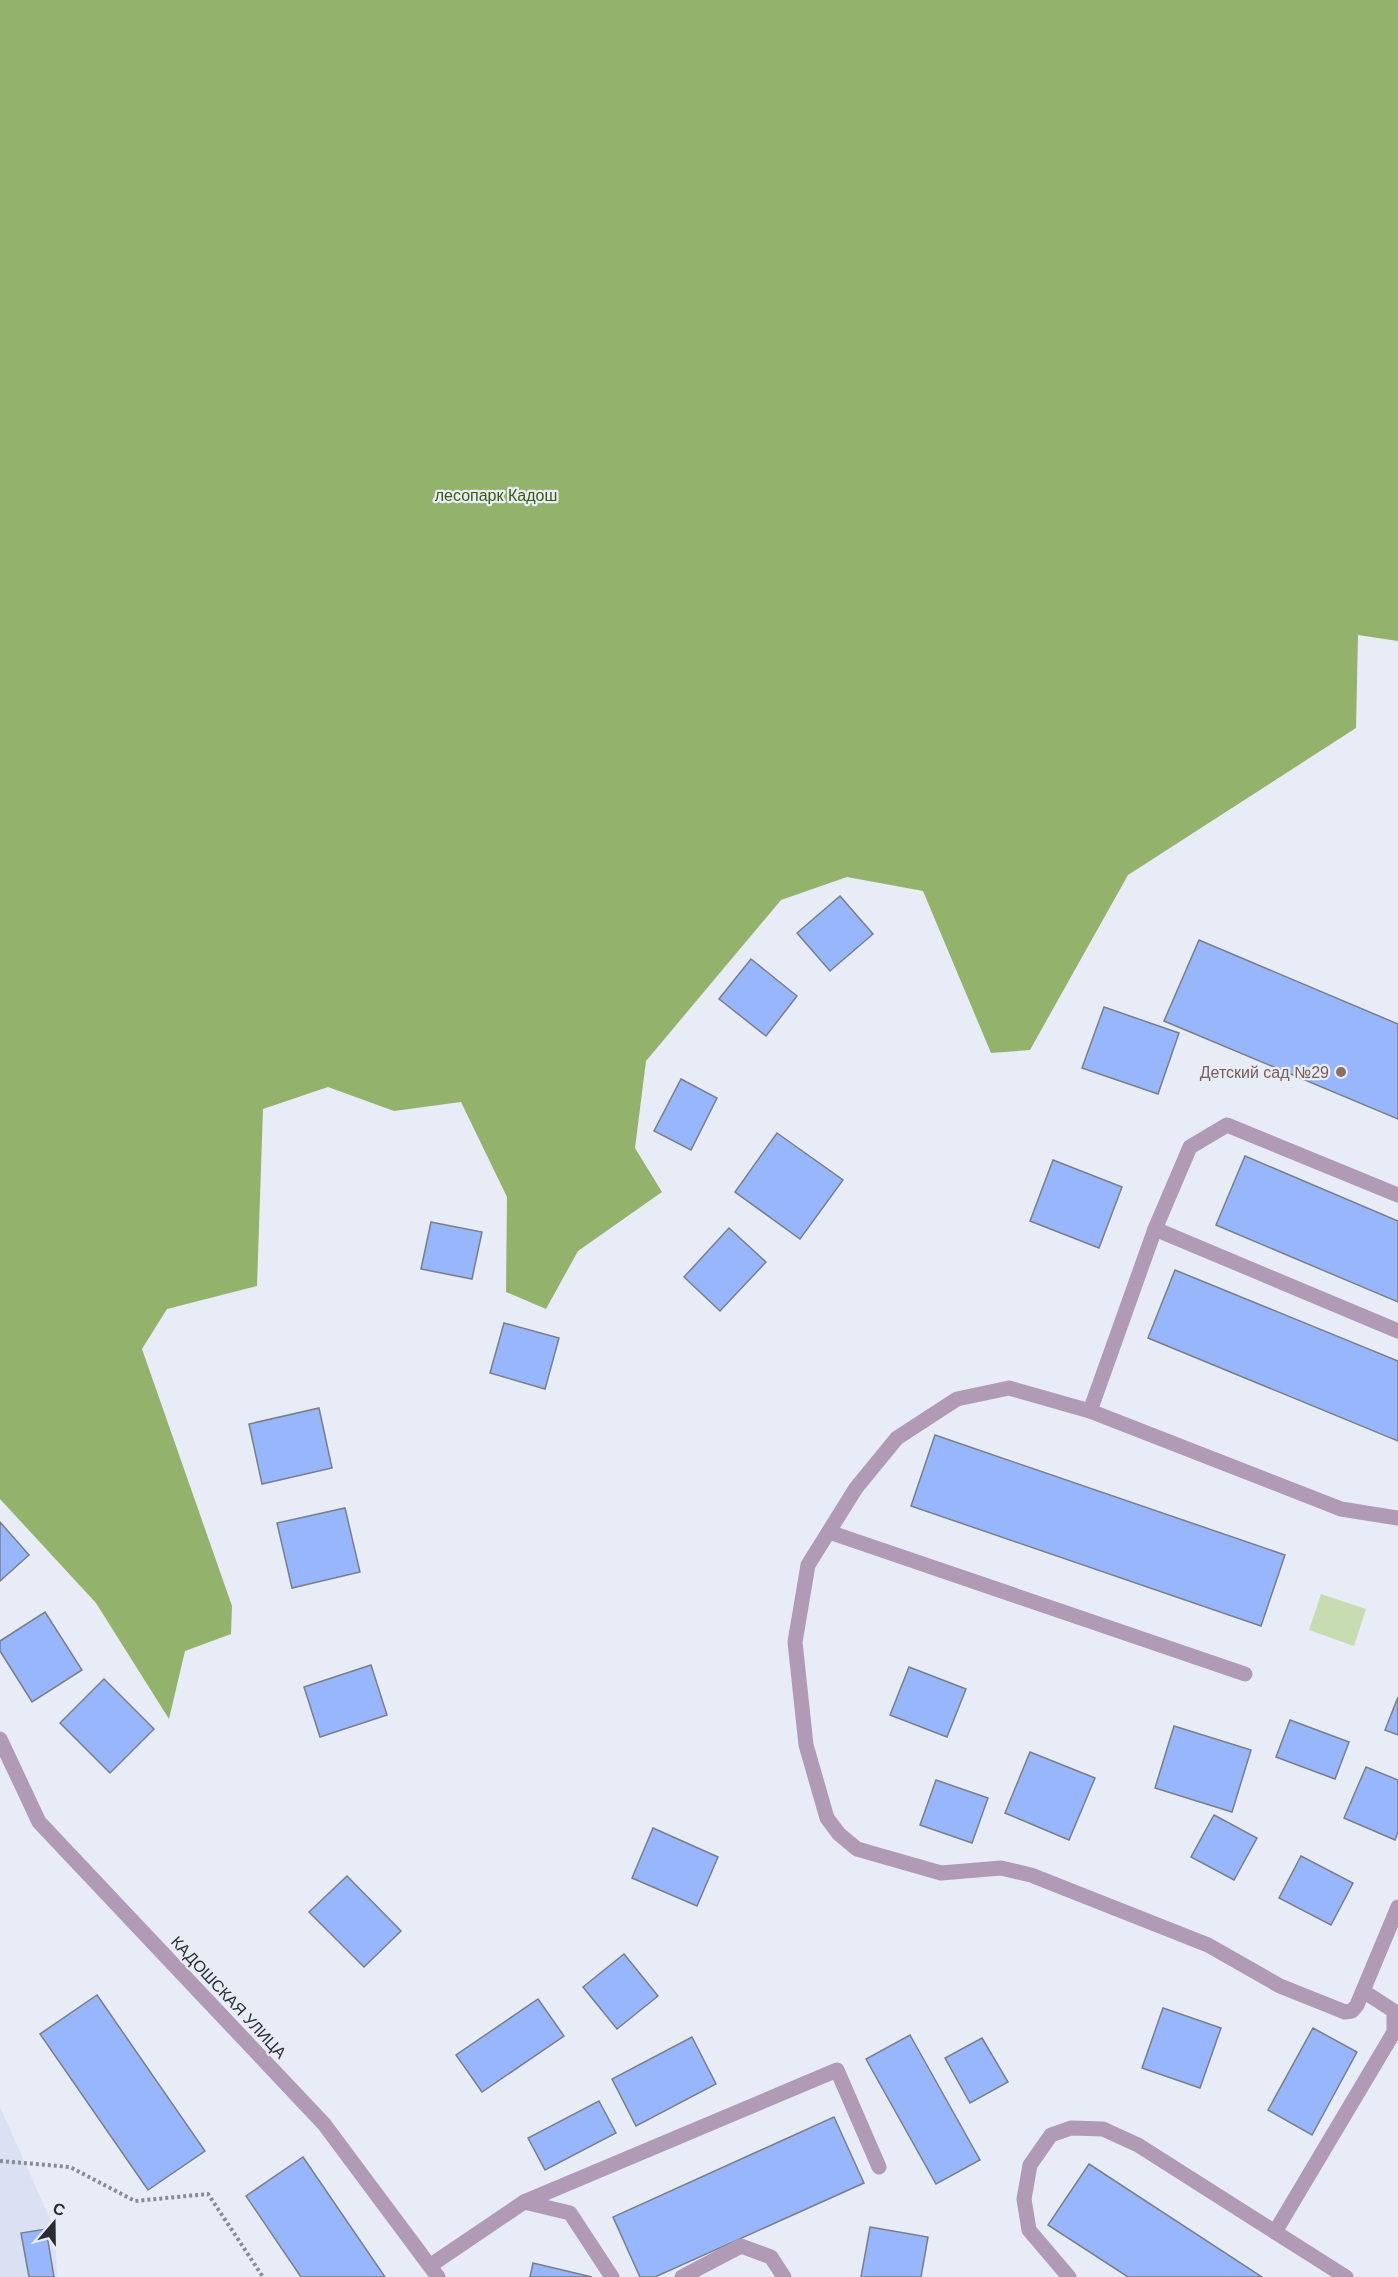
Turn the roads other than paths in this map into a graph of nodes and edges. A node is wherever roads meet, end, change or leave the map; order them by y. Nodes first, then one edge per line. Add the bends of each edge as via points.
1 (1398, 1195) edge
2 (1155, 1229) junction
3 (1398, 1330) edge
4 (1090, 1412) junction
5 (1398, 1518) edge
6 (829, 1532) junction
7 (1245, 1674) dead end
8 (0, 1739) edge
9 (1398, 1907) edge
10 (1363, 1991) junction
11 (879, 2167) dead end
12 (524, 2202) junction
13 (1275, 2232) junction
14 (434, 2271) edge
15 (612, 2277) edge
16 (682, 2277) edge
17 (784, 2277) edge
18 (1069, 2277) edge
19 (1346, 2277) edge

1 - 2 street via 1227,1125 1190,1147
2 - 3 street
2 - 4 street
4 - 5 street via 1341,1509
4 - 6 street via 1009,1388 957,1399 897,1438 856,1488
6 - 7 street
6 - 10 street via 808,1565 795,1642 806,1745 827,1818 857,1849 941,1873 1001,1868 1030,1875 1208,1945 1280,1986 1339,2010 1352,2011
8 - 14 street, КАДОШСКАЯ УЛИЦА via 39,1822 324,2124
9 - 10 street
10 - 13 street via 1394,2011 1394,2032
11 - 12 street via 837,2070
12 - 14 street
12 - 15 street via 570,2213
13 - 18 street via 1137,2145 1103,2129 1071,2128 1051,2134 1030,2165 1024,2199 1029,2230
13 - 19 street
16 - 17 street via 741,2246 771,2257

